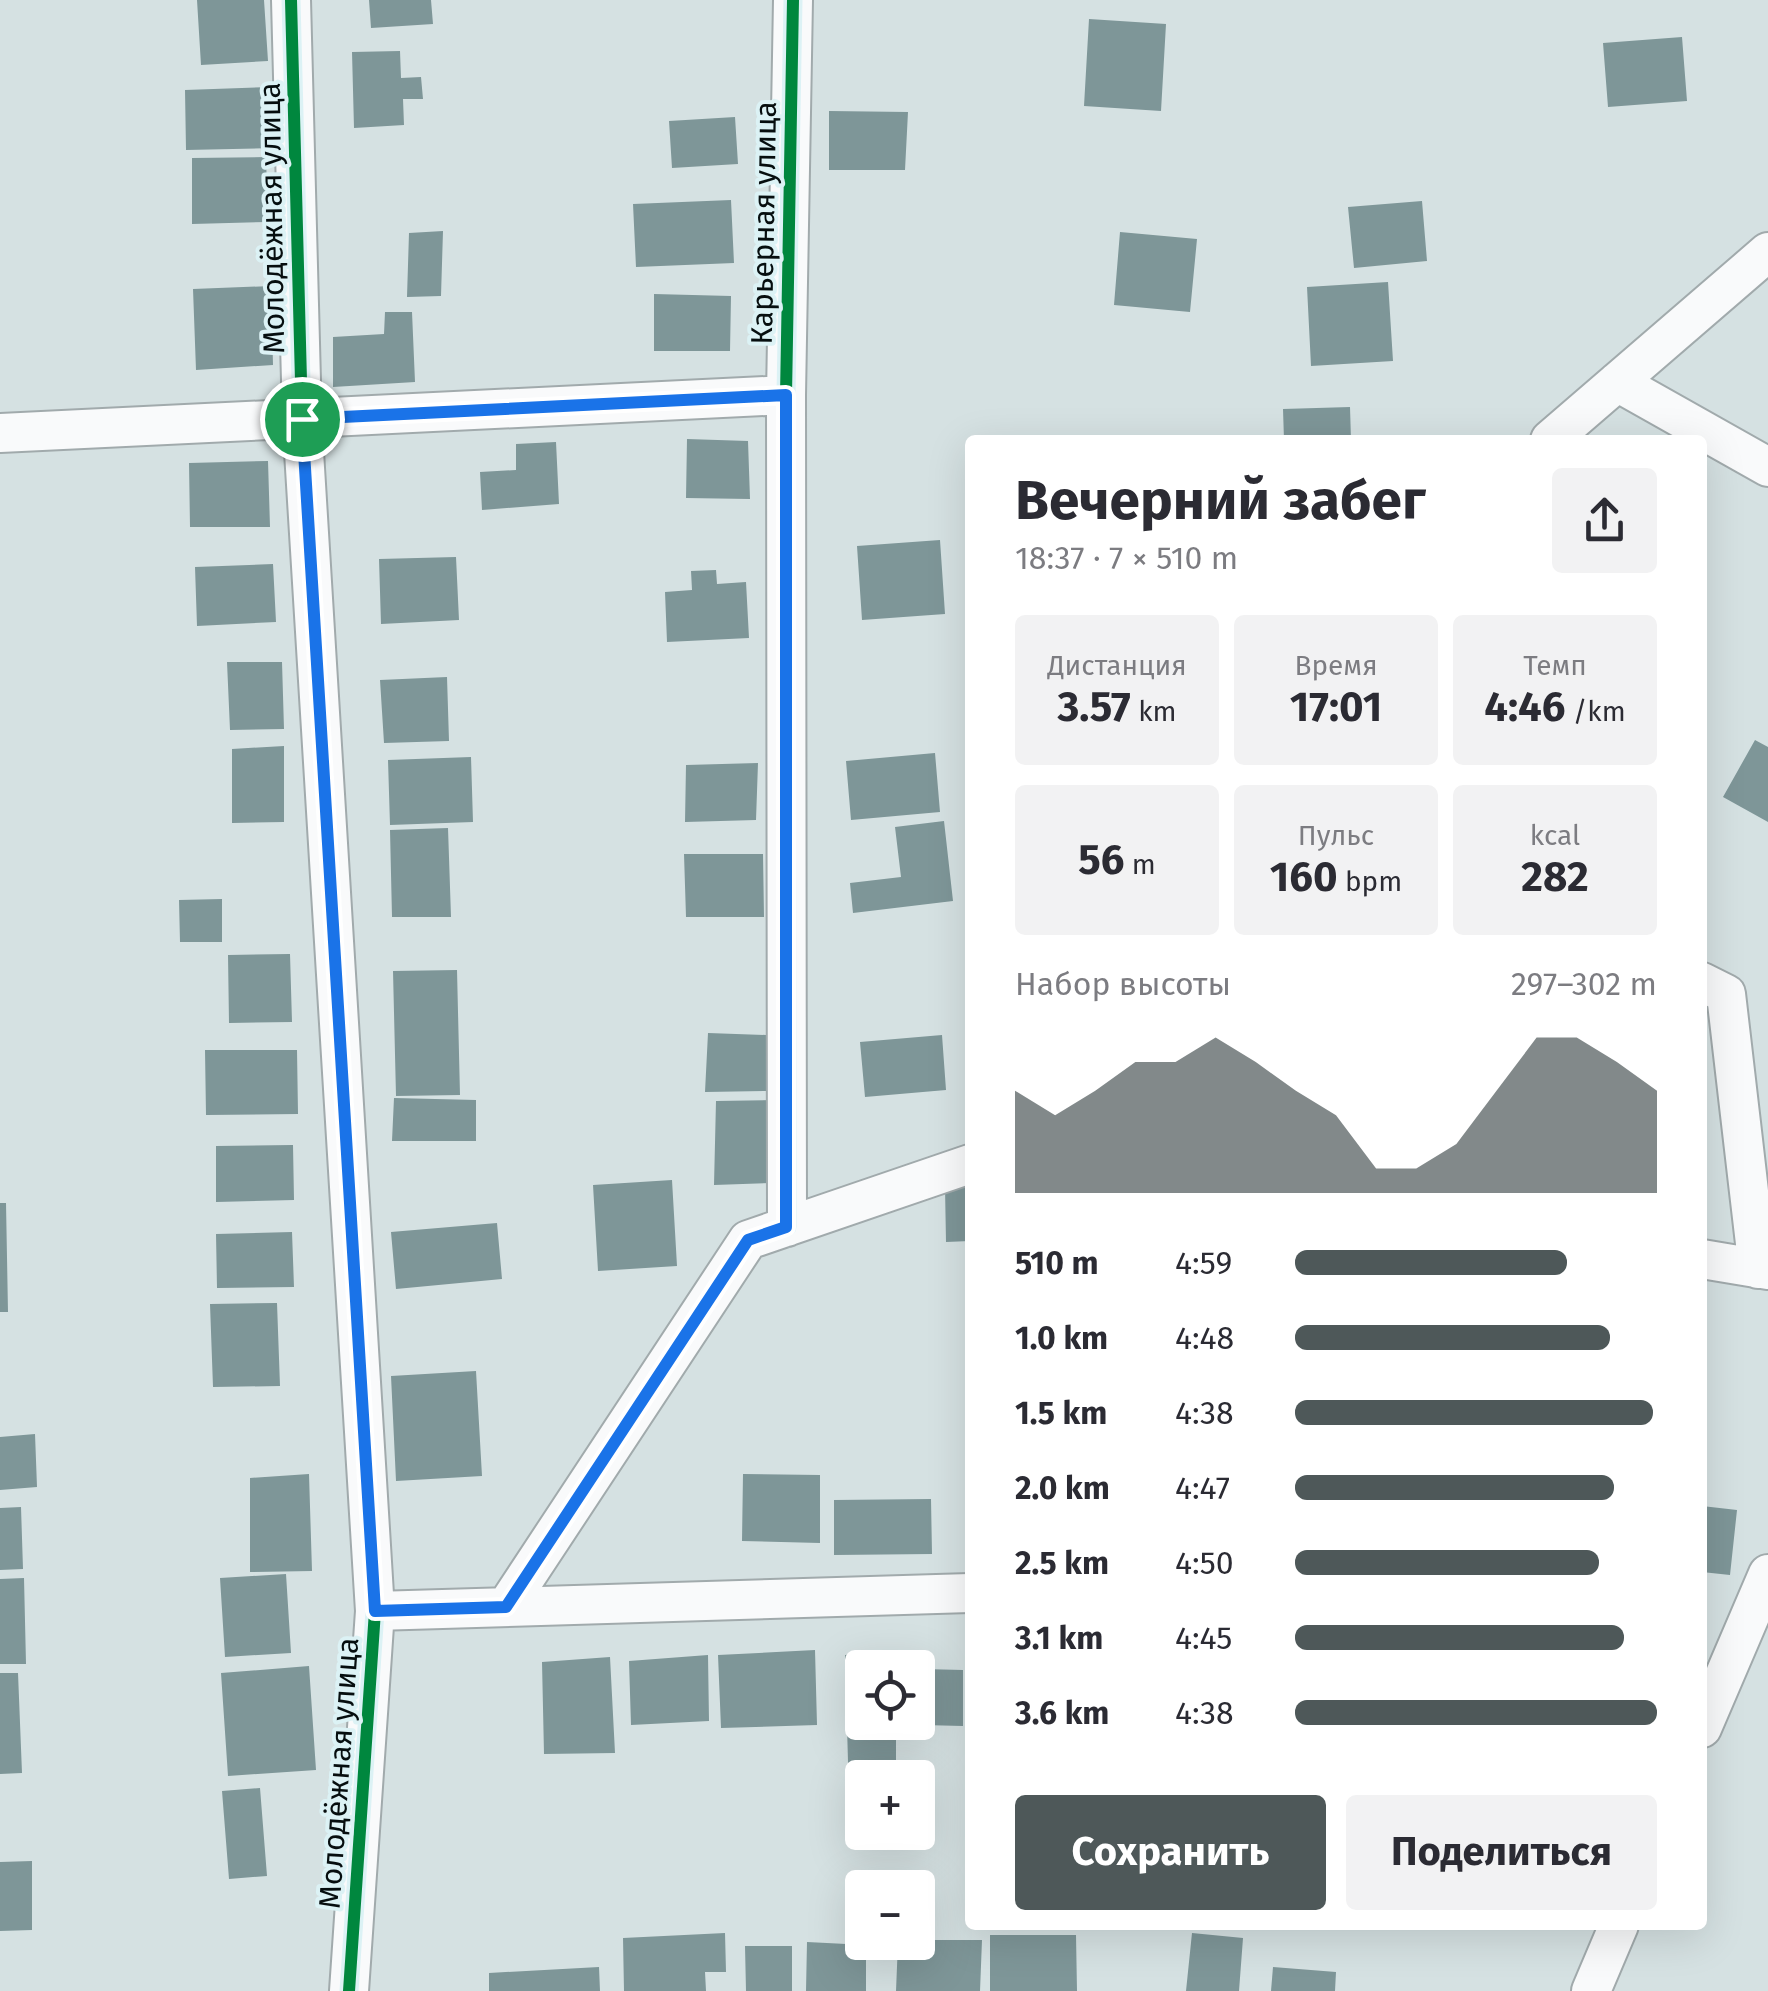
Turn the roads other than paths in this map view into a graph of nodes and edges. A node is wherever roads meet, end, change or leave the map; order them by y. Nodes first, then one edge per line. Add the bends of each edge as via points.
1 (292, 0) edge
2 (793, 0) edge
3 (1768, 252) edge
4 (1616, 382) junction
5 (786, 395) junction
6 (302, 419) junction
7 (0, 434) edge
8 (1556, 435) edge
9 (1768, 468) edge
10 (1707, 984) edge
11 (965, 1166) edge
12 (786, 1227) junction
13 (1707, 1260) edge
14 (1763, 1269) edge
15 (1768, 1574) edge
16 (965, 1593) edge
17 (506, 1607) junction
18 (375, 1611) junction
19 (1719, 1648) edge
20 (1707, 1704) edge
21 (1617, 1930) edge
22 (350, 1991) edge
23 (1591, 1991) edge

1 - 6 street, Молодёжная улица
2 - 5 street, Карьерная улица
3 - 4 street
4 - 8 street
4 - 9 street
5 - 6 street
5 - 12 street, Карьерная улица
6 - 7 street
6 - 18 street, Молодёжная улица
10 - 14 street via 1726,994
11 - 12 street
12 - 17 street via 748,1240
13 - 14 street
15 - 19 street
16 - 17 street
17 - 18 street
18 - 22 street, Молодёжная улица
19 - 20 street
21 - 23 street

